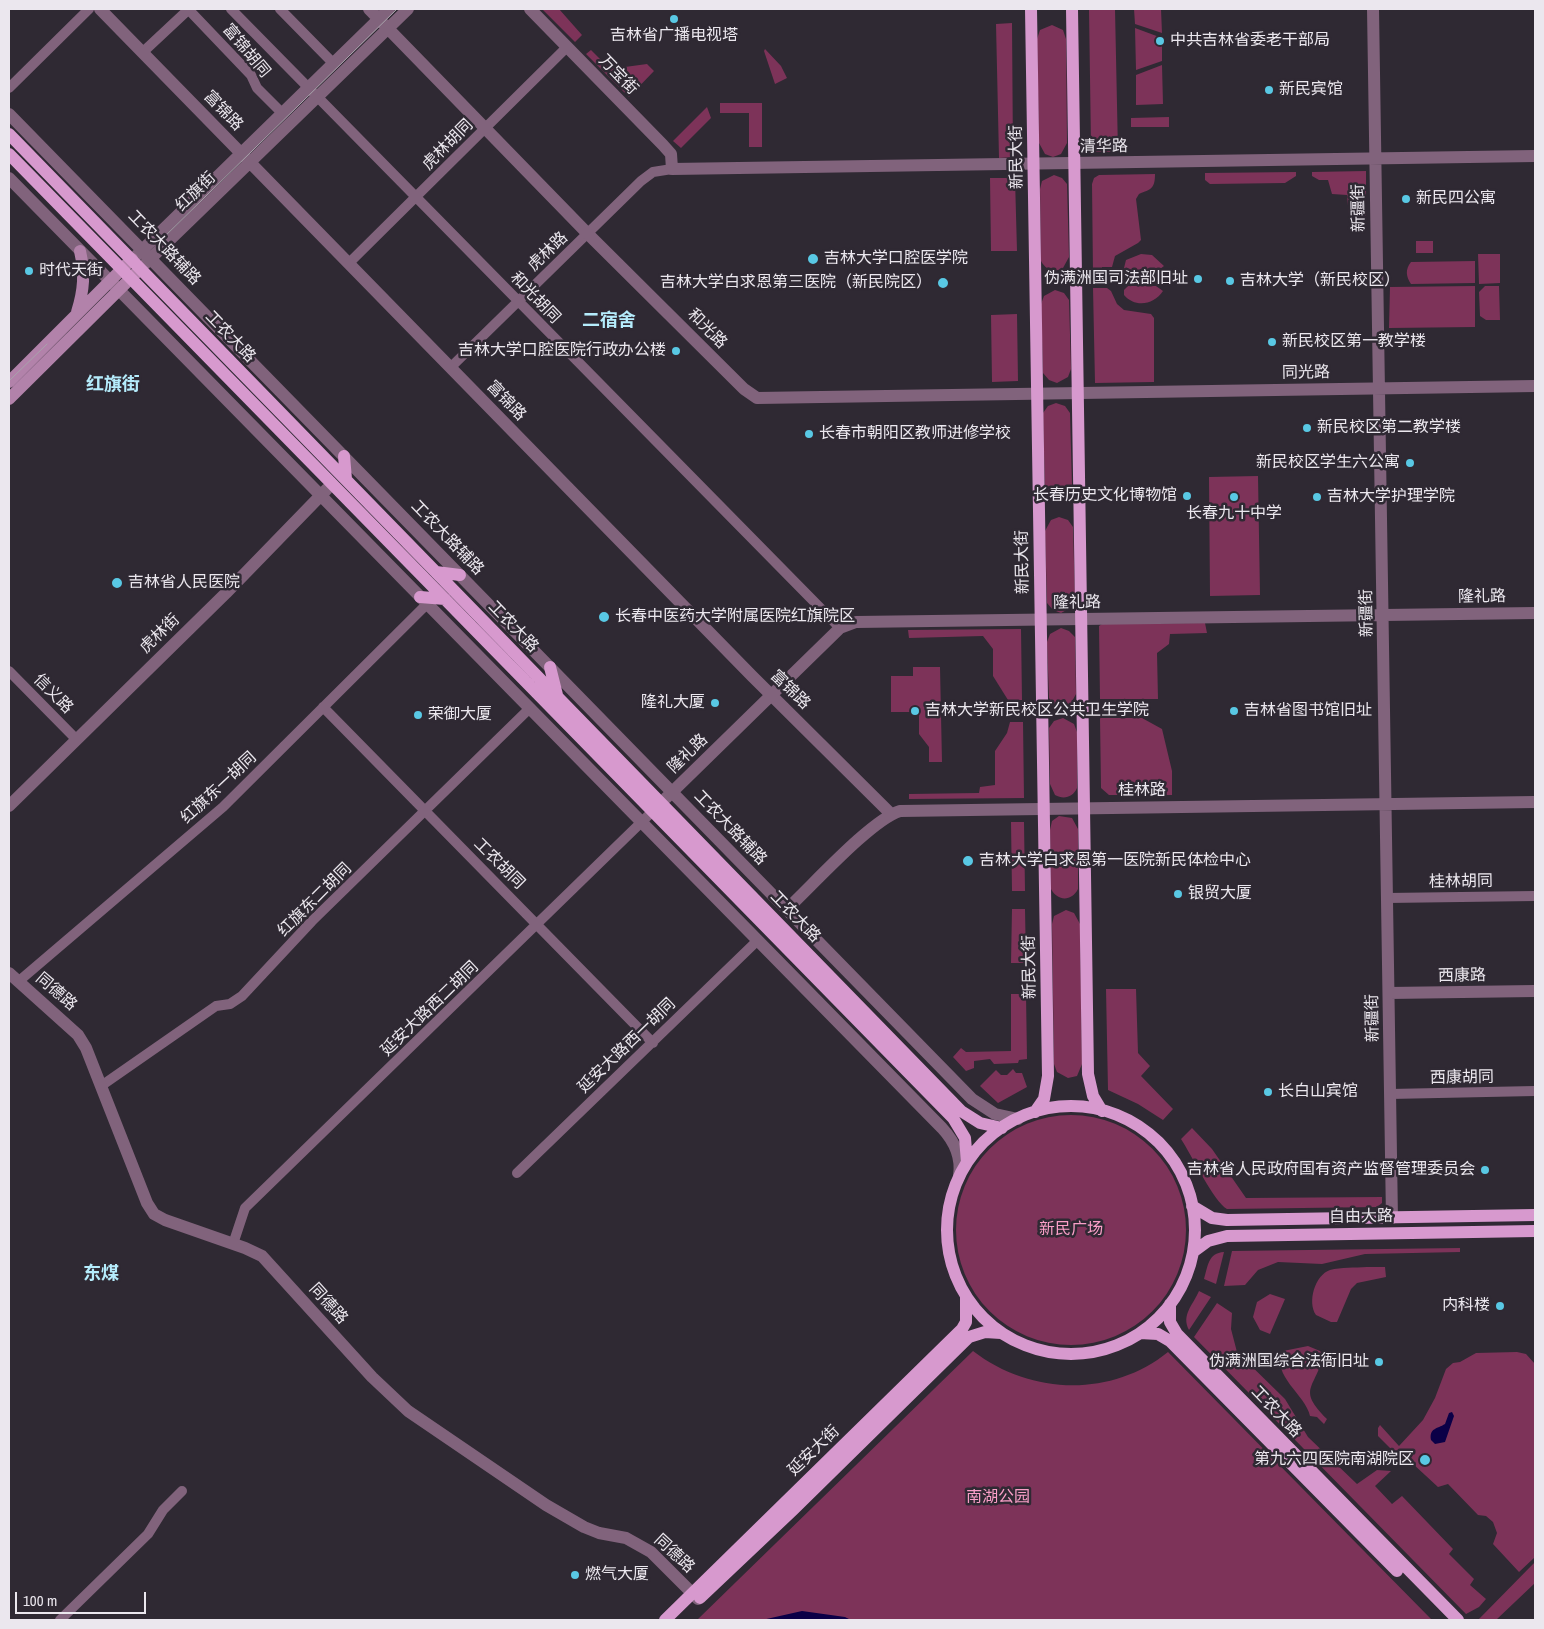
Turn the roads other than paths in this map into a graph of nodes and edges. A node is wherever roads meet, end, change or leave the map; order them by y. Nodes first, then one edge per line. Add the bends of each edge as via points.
1 (89, 9) edge
2 (100, 9) edge
3 (188, 9) edge
4 (231, 9) edge
5 (280, 9) edge
6 (369, 9) edge
7 (389, 9) edge
8 (408, 9) edge
9 (530, 9) edge
10 (1030, 9) edge
11 (1072, 9) edge
12 (1372, 9) edge
13 (378, 19) junction
14 (388, 28) junction
15 (567, 46) junction
16 (143, 52) junction
17 (333, 63) junction
18 (308, 87) junction
19 (9, 88) edge
20 (318, 97) junction
21 (282, 113) junction
22 (9, 114) edge
23 (485, 128) junction
24 (9, 134) edge
25 (241, 153) junction
26 (9, 154) edge
27 (1535, 156) edge
28 (1375, 159) junction
29 (250, 163) junction
30 (1074, 164) junction
31 (1033, 165) junction
32 (672, 169) junction
33 (10, 181) edge
34 (417, 197) junction
35 (588, 234) junction
36 (80, 251) junction
37 (146, 254) junction
38 (349, 263) junction
39 (136, 264) junction
40 (127, 274) junction
41 (115, 285) junction
42 (518, 302) junction
43 (76, 315) junction
44 (451, 368) junction
45 (9, 382) edge
46 (1535, 386) edge
47 (1378, 388) junction
48 (1037, 394) junction
49 (1078, 394) junction
50 (9, 399) edge
51 (344, 456) junction
52 (346, 479) junction
53 (333, 484) junction
54 (321, 496) junction
55 (436, 572) junction
56 (460, 575) junction
57 (445, 599) junction
58 (424, 600) junction
59 (1535, 613) edge
60 (1383, 615) junction
61 (1081, 619) junction
62 (1041, 620) junction
63 (840, 628) junction
64 (550, 667) junction
65 (9, 671) edge
66 (556, 695) junction
67 (772, 696) junction
68 (324, 707) junction
69 (530, 708) junction
70 (76, 739) junction
71 (672, 792) junction
72 (1535, 802) edge
73 (1386, 804) junction
74 (9, 806) edge
75 (657, 807) junction
76 (1044, 808) junction
77 (1084, 808) junction
78 (425, 811) junction
79 (891, 814) junction
80 (642, 822) junction
81 (1535, 896) edge
82 (1387, 898) junction
83 (787, 910) junction
84 (538, 925) junction
85 (758, 940) junction
86 (14, 977) edge
87 (1535, 991) edge
88 (1389, 993) junction
89 (652, 1043) junction
90 (101, 1086) junction
91 (1535, 1091) edge
92 (1390, 1094) junction
93 (1102, 1111) junction
94 (1036, 1112) junction
95 (1018, 1118) junction
96 (1002, 1128) junction
97 (967, 1162) junction
98 (517, 1173) dead end
99 (959, 1176) junction
100 (1192, 1206) junction
101 (1535, 1215) edge
102 (1392, 1218) junction
103 (1535, 1231) edge
104 (233, 1244) junction
105 (1193, 1252) junction
106 (966, 1296) junction
107 (1170, 1304) junction
108 (1001, 1333) junction
109 (1140, 1333) junction
110 (182, 1491) dead end
111 (696, 1596) junction
112 (60, 1620) edge
113 (665, 1620) edge
114 (676, 1620) edge
115 (1446, 1620) edge
116 (1458, 1620) edge

1 - 19 street
2 - 16 street, 富锦路
3 - 16 street
3 - 21 street, 富锦胡同
4 - 18 street, 和光胡同
5 - 17 street
6 - 13 street, 和光路
7 - 13 street, 红旗街
8 - 14 street, 红旗街
9 - 15 street, 万宝街
10 - 31 main road, 新民大街
11 - 30 main road
12 - 28 street, 新疆街
13 - 14 street, 和光路
13 - 17 street, 红旗街
14 - 20 street, 红旗街
14 - 23 street, 和光路
15 - 23 street, 虎林胡同
15 - 32 street, 万宝街 via 668,150
16 - 25 street, 富锦路
17 - 18 street, 红旗街
18 - 20 street, 和光胡同
18 - 21 street, 红旗街
20 - 29 street, 红旗街
20 - 34 street, 和光胡同
21 - 25 street, 红旗街
22 - 37 street, 工农大路辅路
23 - 34 street, 虎林胡同
23 - 35 street, 和光路
24 - 39 main road, 工农大路
25 - 29 street, 富锦路
25 - 37 street, 红旗街
26 - 40 main road, 工农大路
27 - 28 street, 清华路
28 - 30 street, 清华路
28 - 47 street, 新疆街
29 - 37 street, 红旗街
29 - 38 street, 富锦路
30 - 31 street, 清华路
30 - 49 main road
31 - 32 street, 清华路
31 - 48 main road, 新民大街
32 - 35 street, 虎林路 via 653,172
33 - 36 street
34 - 38 street, 虎林胡同
34 - 42 street, 和光胡同
35 - 42 street, 虎林路
35 - 48 street, 和光路 via 757,398
36 - 41 street
36 - 43 main road via 85,277
37 - 39 street, 红旗街
37 - 51 street, 工农大路辅路
38 - 44 street, 富锦路
39 - 40 main road, 红旗街
39 - 52 main road, 工农大路
40 - 41 main road, 红旗街
40 - 53 main road, 工农大路
41 - 43 main road, 红旗街
41 - 50 main road, 红旗街
41 - 54 street
42 - 44 street, 虎林路
42 - 63 street, 和光胡同
43 - 45 main road, 红旗街
44 - 67 street, 富锦路
46 - 47 street, 同光路
47 - 49 street, 同光路
47 - 60 street, 新疆街
48 - 49 street, 和光路
48 - 62 main road, 新民大街
49 - 61 main road
51 - 52 main road
51 - 56 street, 工农大路辅路
52 - 55 main road, 工农大路
53 - 54 street, 虎林街
53 - 57 main road, 工农大路
54 - 58 street
54 - 70 street, 虎林街
55 - 56 main road
55 - 66 main road, 工农大路
56 - 64 street, 工农大路辅路
57 - 58 main road
57 - 75 main road, 工农大路
58 - 68 street, 红旗东一胡同
58 - 69 street
59 - 60 street, 隆礼路
60 - 61 street, 隆礼路
60 - 73 street, 新疆街
61 - 62 street, 隆礼路
61 - 77 main road
62 - 63 street, 隆礼路 via 856,622
62 - 76 main road, 新民大街
63 - 67 street, 隆礼路
64 - 66 main road
64 - 71 street, 工农大路辅路
65 - 70 street, 信义路
66 - 75 main road, 工农大路
67 - 71 street, 隆礼路
67 - 79 street, 富锦路
68 - 78 street, 工农胡同
68 - 86 street, 红旗东一胡同 via 222,807
69 - 78 street, 红旗东二胡同
69 - 80 street
70 - 74 street, 虎林街
71 - 75 street, 隆礼路
71 - 83 street, 工农大路辅路
72 - 73 street, 桂林路
73 - 77 street, 桂林路
73 - 82 street, 新疆街
75 - 80 street, 延安大路西二胡同
75 - 96 main road, 工农大路 via 961,1111 980,1123
75 - 97 main road, 工农大路 via 953,1118 965,1138
76 - 77 street, 桂林路
76 - 79 street, 桂林路 via 915,810
76 - 94 main road, 新民大街 via 1048,1076 1044,1099
77 - 93 main road via 1088,1074 1093,1096
78 - 84 street, 工农胡同
78 - 90 street, 红旗东二胡同 via 312,920 242,996 230,1004 216,1006
79 - 83 street, 桂林路 via 873,827
80 - 84 street, 延安大路西二胡同
80 - 85 street
81 - 82 street, 桂林胡同
82 - 88 street, 新疆街
83 - 95 street, 工农大路辅路 via 972,1099 995,1114
84 - 89 street, 工农胡同
84 - 104 street, 延安大路西二胡同 via 245,1208
85 - 89 street, 延安大路西一胡同
85 - 99 street via 950,1136 958,1152
86 - 90 street, 同德路 via 78,1035
87 - 88 street, 西康路
88 - 92 street, 新疆街
89 - 98 street, 延安大路西一胡同
90 - 104 street, 同德路 via 154,1214
91 - 92 street, 西康胡同
92 - 102 street, 新疆街
93 - 94 main road via 1066,1107
93 - 100 main road via 1131,1123 1163,1148 1179,1170
94 - 95 main road
95 - 96 main road
96 - 97 main road
97 - 99 main road
99 - 106 main road via 950,1201 947,1241 952,1267
100 - 102 main road, 自由大路 via 1212,1218 1227,1220
100 - 105 main road
101 - 102 main road, 自由大路
103 - 105 main road, 自由大路 via 1227,1236 1208,1241
104 - 111 street, 同德路 via 262,1256 372,1377 408,1411 546,1505 584,1527 626,1538 644,1547
105 - 107 main road via 1185,1279
106 - 108 main road via 978,1313
106 - 111 main road, 延安大街 via 966,1322 962,1329
107 - 109 main road
107 - 116 main road, 工农大路 via 1170,1322 1177,1334
108 - 109 main road via 1034,1348 1073,1354 1112,1347
108 - 111 main road, 延安大街 via 985,1332 969,1337 793,1510
109 - 115 main road, 工农大路 via 1158,1334 1170,1341
110 - 112 street via 163,1510 148,1534
111 - 113 main road, 延安大街
111 - 114 main road, 延安大街

